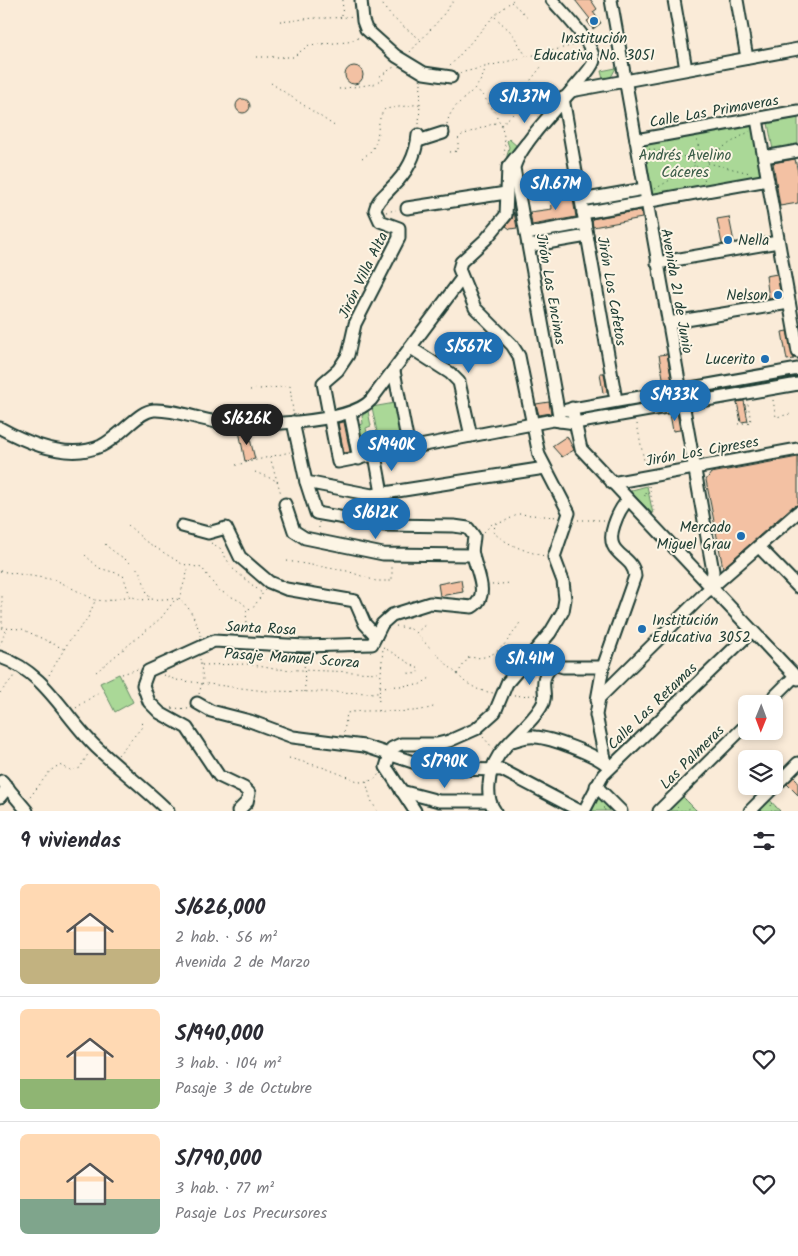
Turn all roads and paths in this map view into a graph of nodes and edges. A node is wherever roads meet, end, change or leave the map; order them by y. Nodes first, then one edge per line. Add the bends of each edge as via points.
1 (343, 0) edge
2 (361, 0) edge
3 (382, 0) edge
4 (454, 0) edge
5 (552, 0) edge
6 (611, 0) edge
7 (674, 0) edge
8 (737, 0) edge
9 (512, 1) edge
10 (362, 14) junction
11 (494, 16) junction
12 (342, 17) junction
13 (529, 18) dead end
14 (280, 21) dead end
15 (369, 33) junction
16 (421, 40) junction
17 (585, 41) junction
18 (798, 49) edge
19 (526, 57) junction
20 (257, 58) dead end
21 (747, 58) junction
22 (401, 60) junction
23 (485, 66) junction
24 (541, 67) dead end
25 (686, 69) junction
26 (424, 73) junction
27 (446, 77) junction
28 (625, 79) junction
29 (271, 82) dead end
30 (476, 88) junction
31 (339, 89) dead end
32 (567, 94) junction
33 (420, 104) junction
34 (798, 111) edge
35 (757, 118) junction
36 (499, 122) junction
37 (500, 125) junction
38 (336, 127) dead end
39 (750, 130) dead end
40 (443, 133) joint
41 (697, 137) dead end
42 (418, 138) junction
43 (636, 140) junction
44 (527, 143) junction
45 (505, 148) dead end
46 (645, 148) dead end
47 (798, 151) edge
48 (450, 152) dead end
49 (700, 154) junction
50 (764, 156) junction
51 (707, 157) junction
52 (362, 158) dead end
53 (694, 160) junction
54 (708, 163) junction
55 (695, 165) junction
56 (702, 168) junction
57 (763, 177) junction
58 (706, 188) dead end
59 (648, 190) junction
60 (506, 193) junction
61 (581, 200) junction
62 (646, 202) junction
63 (407, 208) joint
64 (375, 213) junction
65 (584, 218) junction
66 (526, 234) junction
67 (588, 236) junction
68 (778, 242) junction
69 (529, 246) junction
70 (657, 263) junction
71 (462, 278) junction
72 (789, 303) junction
73 (668, 323) junction
74 (411, 348) junction
75 (798, 352) edge
76 (798, 369) edge
77 (394, 371) junction
78 (798, 384) edge
79 (771, 389) junction
80 (250, 390) dead end
81 (680, 390) junction
82 (746, 393) junction
83 (616, 400) junction
84 (682, 404) junction
85 (572, 408) junction
86 (350, 413) junction
87 (635, 413) junction
88 (792, 414) dead end
89 (328, 417) junction
90 (293, 418) junction
91 (557, 419) junction
92 (575, 423) junction
93 (533, 424) junction
94 (738, 424) dead end
95 (0, 428) edge
96 (471, 436) junction
97 (409, 449) junction
98 (798, 449) edge
99 (298, 450) junction
100 (375, 455) junction
101 (270, 457) junction
102 (359, 458) junction
103 (236, 465) dead end
104 (545, 468) junction
105 (694, 468) junction
106 (256, 472) dead end
107 (648, 479) junction
108 (277, 482) junction
109 (306, 482) junction
110 (612, 484) junction
111 (382, 493) junction
112 (650, 493) junction
113 (647, 494) dead end
114 (628, 500) junction
115 (285, 504) joint
116 (654, 511) dead end
117 (798, 512) edge
118 (319, 515) junction
119 (566, 517) junction
120 (606, 520) dead end
121 (496, 523) junction
122 (128, 525) dead end
123 (182, 526) dead end
124 (474, 536) junction
125 (207, 542) dead end
126 (320, 542) junction
127 (105, 544) dead end
128 (759, 547) junction
129 (85, 555) dead end
130 (392, 555) junction
131 (473, 555) junction
132 (550, 557) dead end
133 (287, 561) dead end
134 (189, 567) junction
135 (0, 572) edge
136 (269, 582) junction
137 (510, 584) dead end
138 (481, 585) junction
139 (798, 587) edge
140 (711, 588) junction
141 (263, 594) junction
142 (2, 596) dead end
143 (130, 596) junction
144 (151, 599) junction
145 (175, 599) junction
146 (95, 600) junction
147 (179, 600) junction
148 (248, 608) junction
149 (521, 621) dead end
150 (427, 623) dead end
151 (394, 625) dead end
152 (2, 628) junction
153 (752, 631) junction
154 (416, 634) junction
155 (244, 638) dead end
156 (376, 639) junction
157 (201, 641) dead end
158 (305, 646) junction
159 (0, 647) edge
160 (383, 648) junction
161 (65, 650) junction
162 (0, 657) edge
163 (21, 666) junction
164 (603, 667) junction
165 (138, 669) dead end
166 (304, 671) junction
167 (96, 672) dead end
168 (381, 673) junction
169 (122, 674) dead end
170 (408, 674) dead end
171 (457, 674) junction
172 (165, 676) dead end
173 (430, 678) dead end
174 (797, 678) edge
175 (202, 683) junction
176 (43, 684) junction
177 (380, 687) junction
178 (99, 692) dead end
179 (380, 692) junction
180 (0, 693) edge
181 (305, 693) junction
182 (543, 694) junction
183 (777, 695) edge
184 (503, 696) junction
185 (196, 706) junction
186 (436, 706) dead end
187 (596, 706) junction
188 (378, 711) junction
189 (67, 714) junction
190 (165, 716) junction
191 (141, 720) dead end
192 (477, 728) junction
193 (738, 732) edge
194 (511, 741) junction
195 (342, 743) junction
196 (499, 752) junction
197 (109, 758) junction
198 (288, 758) dead end
199 (387, 761) junction
200 (798, 763) edge
201 (608, 765) junction
202 (492, 769) junction
203 (366, 782) junction
204 (596, 786) junction
205 (401, 791) junction
206 (681, 795) dead end
207 (0, 797) edge
208 (768, 798) dead end
209 (492, 806) edge
210 (693, 807) junction
211 (25, 808) edge
212 (168, 811) edge
213 (238, 811) edge
214 (377, 811) edge
215 (414, 811) edge
216 (582, 811) edge
217 (621, 811) edge
218 (659, 811) edge
219 (684, 811) edge
220 (697, 811) edge
221 (750, 811) edge
222 (780, 811) edge

1 - 12 path
2 - 10 street
3 - 16 path via 382,6 392,17
4 - 16 path
5 - 17 street
6 - 28 street, Avenida 21 de Junio
7 - 25 street
8 - 21 street
9 - 11 path
9 - 13 path
10 - 12 path
10 - 15 street
11 - 19 path via 512,33
11 - 27 path
12 - 14 path
15 - 20 path via 348,42 309,45 293,57
15 - 22 street
16 - 22 path
17 - 19 path
17 - 32 street, Jirón Las Encinas via 593,56 593,66
18 - 21 street
19 - 23 path
21 - 25 street
22 - 26 street
22 - 31 path via 380,76 383,80
23 - 27 path
23 - 30 path
24 - 37 path via 520,94 513,114
25 - 28 street
26 - 27 street
26 - 33 path
28 - 32 street
28 - 43 street, Avenida 21 de Junio
29 - 38 path
30 - 36 path via 490,104
30 - 40 path via 451,112
32 - 44 street, Jirón Las Encinas
32 - 61 street, Jirón Los Cafetos
33 - 42 path
33 - 52 path via 385,109 381,114 375,147
34 - 35 street, Calle Las Primaveras
35 - 43 street, Calle Las Primaveras
35 - 50 street
36 - 37 path
36 - 48 path via 462,135 458,139 458,151
37 - 45 path
39 - 51 path
40 - 42 street
41 - 49 path
42 - 64 street, Jirón Villa Alta via 408,169 379,200
43 - 59 street, Avenida 21 de Junio
44 - 60 street via 508,167
44 - 66 street, Jirón Las Encinas via 514,168
46 - 53 path
47 - 50 street
49 - 51 path
49 - 53 path
50 - 57 street
51 - 54 path
53 - 55 path
54 - 56 path
54 - 57 path
55 - 56 path
55 - 59 path
56 - 58 path
57 - 62 street
57 - 68 street
59 - 61 street
59 - 62 street, Avenida 21 de Junio
60 - 63 street
60 - 71 street via 506,215 461,262
61 - 65 street, Jirón Los Cafetos
62 - 65 street
62 - 70 street, Avenida 21 de Junio
63 - 64 path
64 - 89 street, Jirón Villa Alta via 380,221 399,228 400,235 355,324 348,355 323,384
65 - 66 street
65 - 67 street, Jirón Los Cafetos
66 - 69 street, Jirón Las Encinas
67 - 69 street
67 - 83 street, Jirón Los Cafetos
68 - 70 street
68 - 72 street
69 - 91 street, Jirón Las Encinas
70 - 73 street, Avenida 21 de Junio
71 - 74 street
71 - 93 street via 477,311 519,354
72 - 73 street
72 - 75 street
73 - 81 street, Avenida 21 de Junio
74 - 77 street
74 - 96 street via 450,373 458,382
76 - 81 street
77 - 86 street via 368,404
77 - 97 street
78 - 79 street
79 - 82 street
79 - 88 path via 776,417
80 - 90 path via 290,386
81 - 83 street
81 - 84 street, Avenida 21 de Junio
82 - 84 street
82 - 94 path via 751,422
83 - 85 street
84 - 87 street
84 - 105 street, Avenida 21 de Junio
85 - 91 street
85 - 92 street
86 - 89 street
86 - 102 street
87 - 92 street
87 - 107 path
89 - 90 street
89 - 102 street via 336,460
90 - 95 street via 234,424 149,410 104,444 71,451 23,440
90 - 99 street
91 - 92 street
91 - 93 street
92 - 110 street via 579,446
93 - 96 street
93 - 104 street
96 - 97 street
97 - 100 street
98 - 105 street, Jirón Los Cipreses
99 - 101 path
99 - 109 street
100 - 102 street
100 - 111 street
101 - 103 path
101 - 108 path
104 - 111 street
104 - 119 street via 567,506
105 - 107 street, Jirón Los Cipreses
105 - 140 street, Avenida 21 de Junio via 713,571
106 - 108 path
107 - 110 street, Jirón Los Cipreses
107 - 112 path
108 - 115 path
109 - 111 street via 364,494
109 - 118 street via 313,510
110 - 114 street
112 - 113 path
112 - 116 path
114 - 140 street
114 - 164 street via 615,521 611,543 632,567 635,576
115 - 126 street via 298,535
117 - 128 street
118 - 124 street via 385,525 460,526 470,530
118 - 126 path
119 - 120 path
119 - 121 path via 519,514
119 - 184 street via 554,557 563,581 563,611 507,684
121 - 124 path
121 - 132 path via 493,532 501,538 522,549
122 - 134 path via 145,541
123 - 136 street via 205,533 226,528 240,557
124 - 131 street
125 - 141 path via 218,546 232,568
126 - 130 street
127 - 144 path via 139,570
128 - 139 street
128 - 140 street
129 - 143 path via 99,568 123,575
130 - 131 street
130 - 133 path via 390,581 376,581 347,571
131 - 138 street
134 - 147 path
134 - 148 path via 204,569 218,590
135 - 146 path via 56,580
136 - 141 path
136 - 156 street via 286,589 353,600
137 - 138 path
138 - 156 street via 480,597 474,606 465,608 433,603 416,607 390,617 382,624
140 - 153 street
140 - 187 street via 618,677
141 - 148 path via 253,608
142 - 152 path
143 - 144 path
143 - 146 path
144 - 145 path
145 - 147 path
145 - 167 path via 161,618
146 - 161 path via 87,620
147 - 157 path via 192,614
148 - 155 path
149 - 171 path via 499,650 489,657 469,657
150 - 154 path
151 - 154 path via 407,627
152 - 159 path via 5,632
152 - 161 path via 15,627 31,632
153 - 174 street
153 - 201 street, Calle Las Retamas
154 - 171 path
156 - 158 street, Santa Rosa via 369,644
156 - 160 path
158 - 166 path
158 - 190 street, Santa Rosa via 214,641 150,669 143,681 144,693 152,706
160 - 168 path
160 - 170 path via 420,669 416,674
161 - 176 path
162 - 163 street
163 - 176 street
163 - 180 path
164 - 182 street via 554,664 544,678
164 - 187 street
165 - 169 path
166 - 168 path, Pasaje Manuel Scorza
166 - 175 path, Pasaje Manuel Scorza via 274,670 248,664 202,665
166 - 181 path
168 - 177 path
171 - 184 path via 479,690
172 - 175 path
173 - 177 path via 419,685
174 - 183 street
175 - 181 path via 258,691
175 - 185 path
176 - 189 street
177 - 179 path
178 - 189 path
179 - 181 path
179 - 188 path
182 - 184 path
182 - 194 street via 541,707
184 - 192 street via 495,712
185 - 190 path via 180,709 173,706
185 - 195 street via 293,737
186 - 188 path via 419,711
187 - 201 street
188 - 195 path via 347,713
189 - 197 street
190 - 213 street, Santa Rosa via 187,728 219,776 247,790 249,800
191 - 197 path via 142,727
192 - 196 path
192 - 199 street via 443,743 396,745
193 - 218 street, Las Palmeras
194 - 196 street
194 - 201 street via 540,738 585,752
195 - 199 street via 364,746
196 - 202 street
197 - 211 path via 91,751 80,768 73,771 58,765 50,771
197 - 212 street
198 - 203 path
199 - 202 street via 430,767
199 - 203 path via 374,780
199 - 205 street
200 - 221 street
201 - 204 street, Calle Las Retamas
202 - 209 street
202 - 216 street via 513,773
203 - 214 path
204 - 216 street, Calle Las Retamas
204 - 217 street
205 - 209 street via 439,801
205 - 215 street
206 - 210 path
207 - 211 street via 5,784
208 - 222 path
210 - 219 path
210 - 220 path

